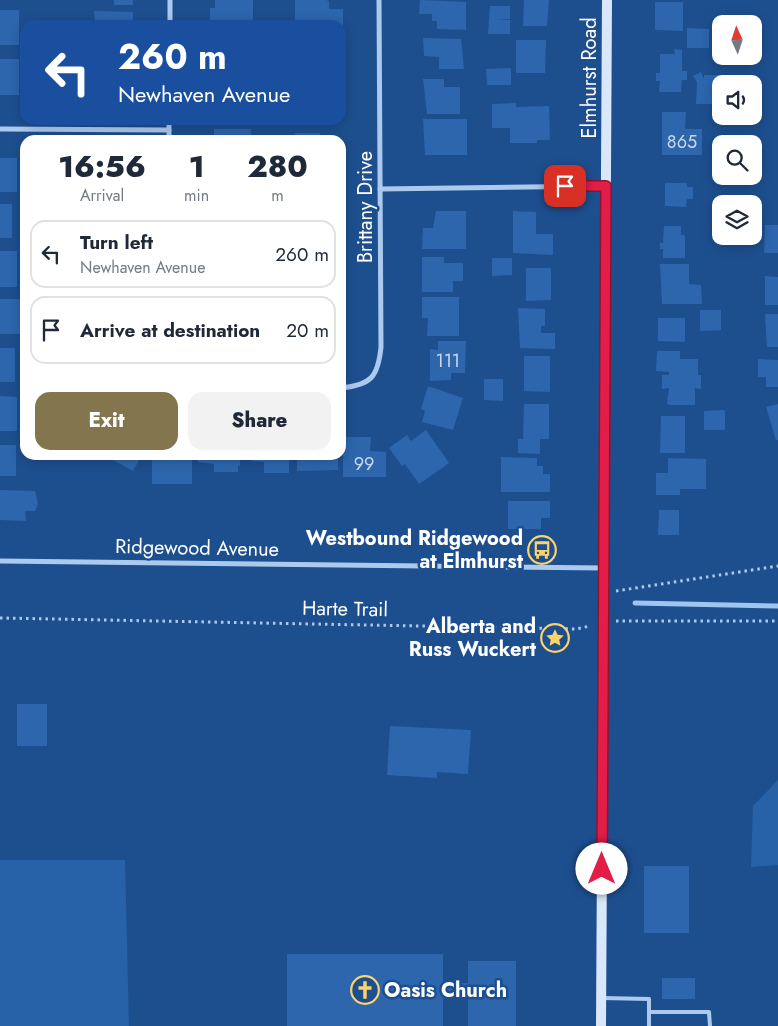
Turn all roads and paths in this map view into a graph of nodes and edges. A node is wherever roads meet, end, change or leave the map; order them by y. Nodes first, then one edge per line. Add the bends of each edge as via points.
1 (170, 0) edge
2 (379, 0) edge
3 (607, 0) edge
4 (170, 20) edge
5 (169, 125) edge
6 (0, 129) edge
7 (169, 130) junction
8 (169, 135) edge
9 (606, 186) junction
10 (380, 189) junction
11 (346, 388) edge
12 (0, 561) edge
13 (778, 566) edge
14 (603, 568) junction
15 (603, 594) junction
16 (0, 618) edge
17 (778, 621) edge
18 (602, 624) junction
19 (602, 998) junction
20 (649, 1012) junction
21 (602, 1026) edge
22 (649, 1026) edge
23 (710, 1026) edge

1 - 4 street
2 - 10 street, Brittany Drive
3 - 9 street, Elmhurst Road
5 - 7 street
6 - 7 street
7 - 8 street
9 - 10 street
9 - 14 street, Elmhurst Road
10 - 11 street, Brittany Drive via 379,368 372,378 355,387
12 - 14 street, Ridgewood Avenue
13 - 15 path
14 - 15 street, Elmhurst Road
15 - 18 street, Elmhurst Road
16 - 18 path, Harte Trail via 576,629
17 - 18 path, Harte Trail via 628,620
18 - 19 street, Elmhurst Road
19 - 20 lane via 649,998
19 - 21 street, Elmhurst Road
20 - 22 lane
20 - 23 lane via 709,1012

